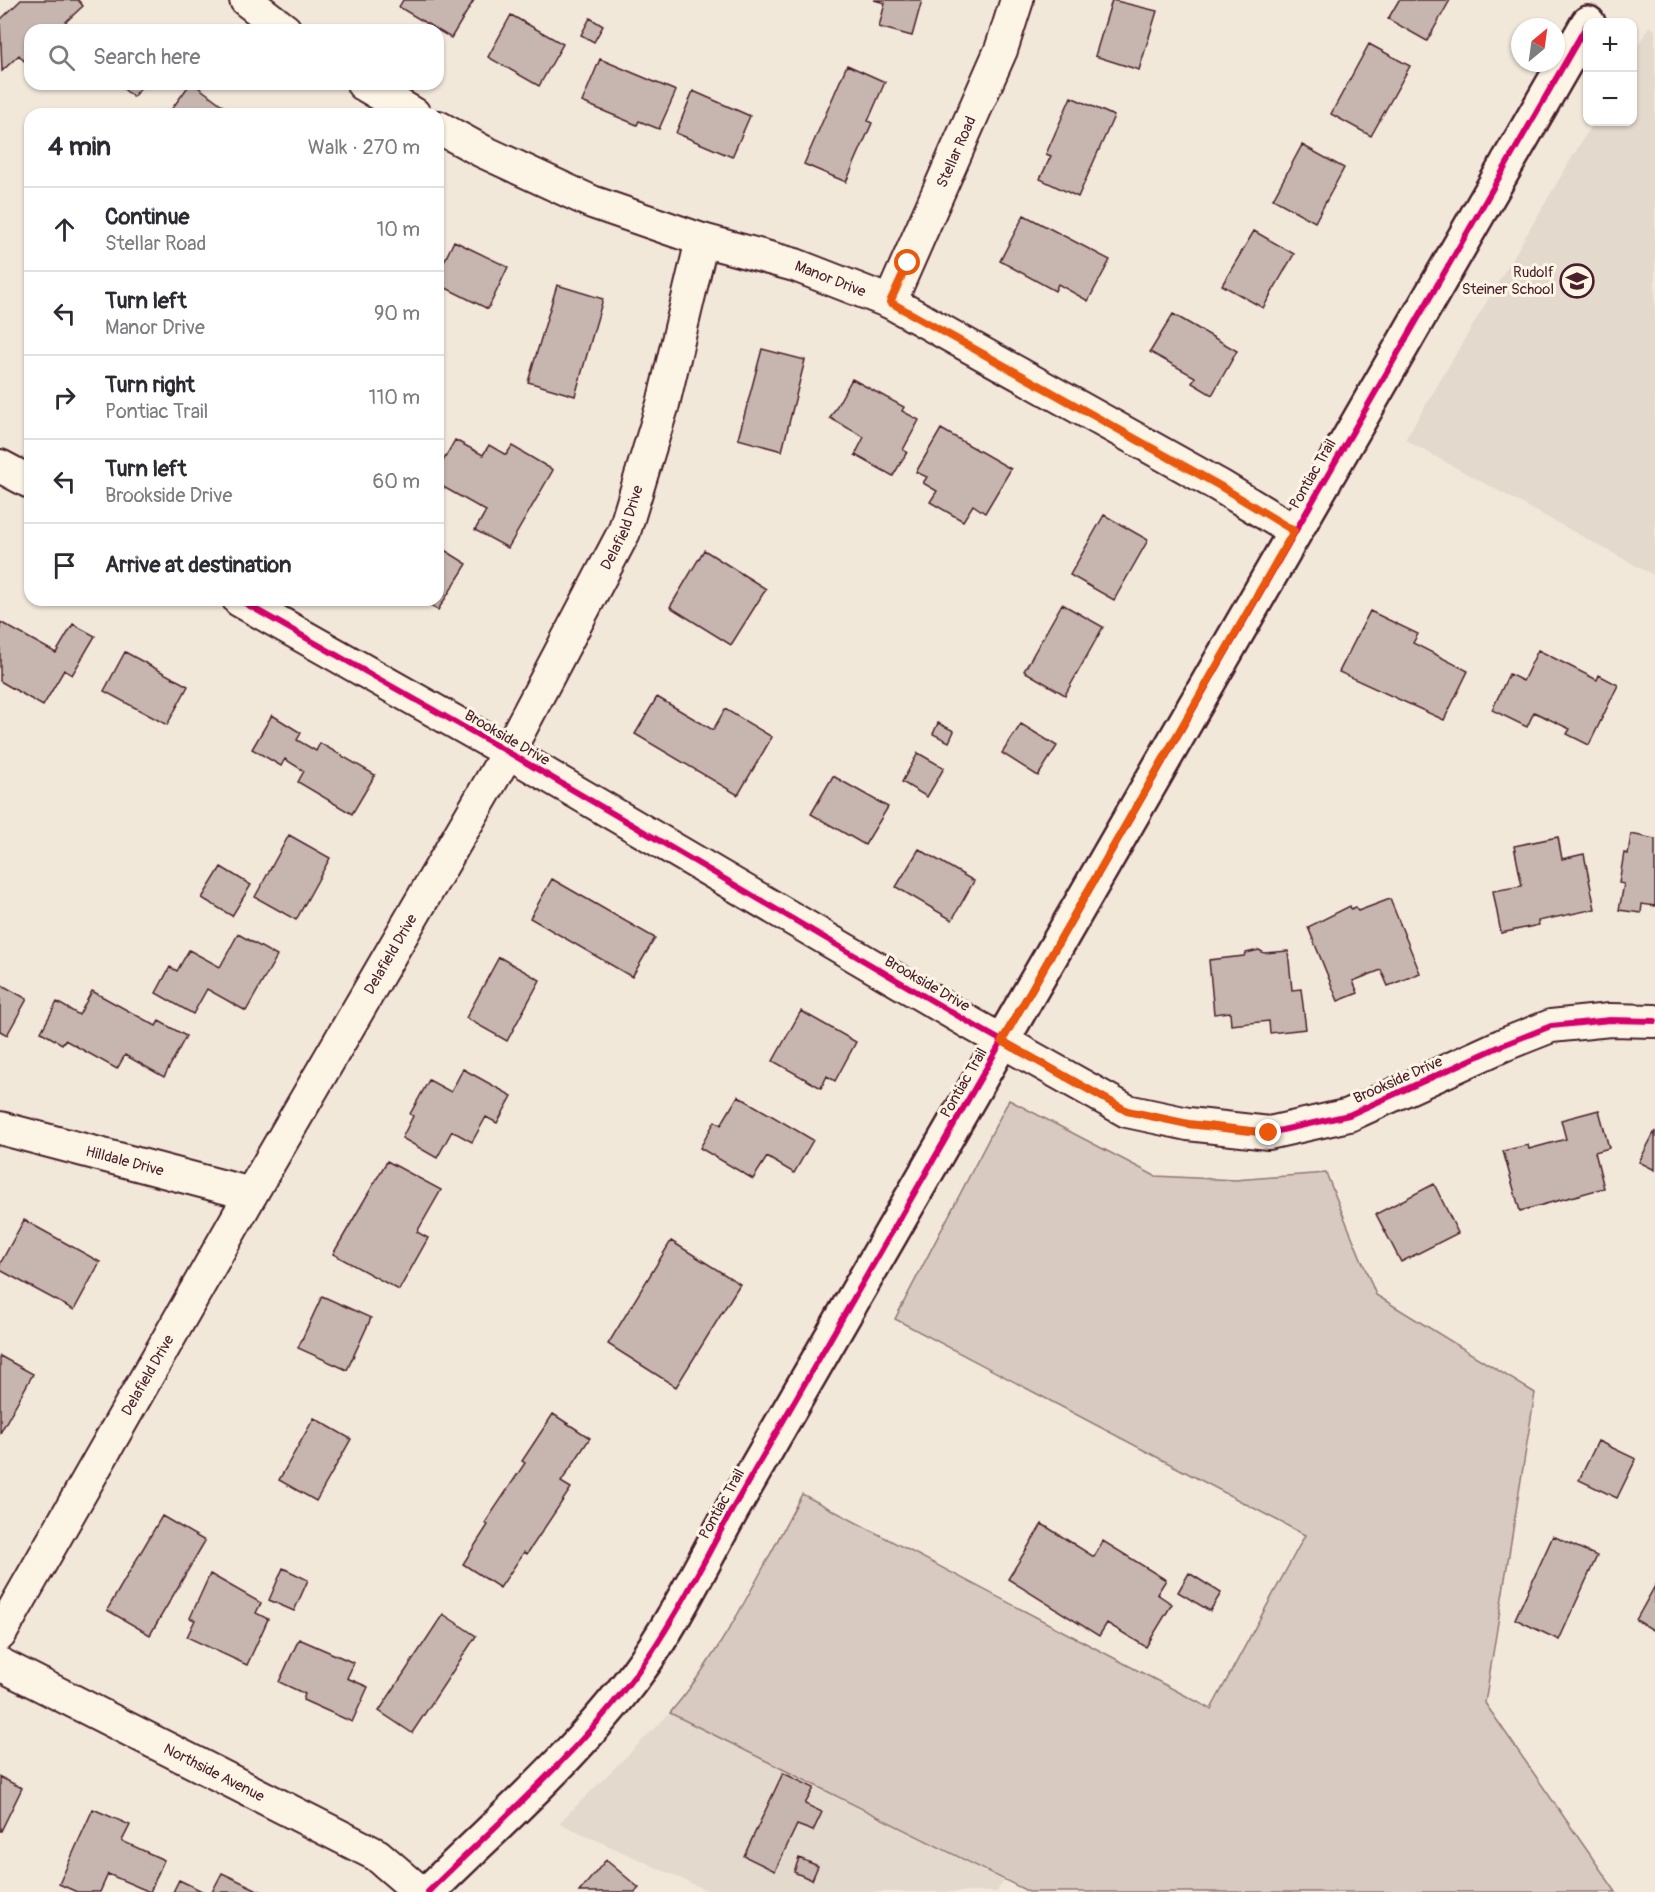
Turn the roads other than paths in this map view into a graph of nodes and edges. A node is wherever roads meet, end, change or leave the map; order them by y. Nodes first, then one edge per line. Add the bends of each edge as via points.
1 (246, 0) edge
2 (1017, 0) edge
3 (1601, 0) edge
4 (1591, 18) edge
5 (277, 24) edge
6 (1583, 32) edge
7 (373, 90) edge
8 (404, 108) edge
9 (444, 130) edge
10 (702, 240) junction
11 (890, 302) junction
12 (0, 466) edge
13 (24, 479) edge
14 (1294, 531) junction
15 (250, 606) edge
16 (508, 752) junction
17 (1655, 1021) edge
18 (1002, 1041) junction
19 (0, 1128) edge
20 (250, 1194) junction
21 (0, 1634) edge
22 (0, 1664) edge
23 (420, 1892) edge
24 (428, 1892) edge

1 - 5 street
2 - 11 street, Stellar Road via 1001,50
3 - 4 main road, Pontiac Trail
6 - 14 main road, Pontiac Trail
7 - 8 street
9 - 10 street, Manor Drive via 592,202
10 - 11 street, Manor Drive via 795,265
10 - 16 street, Delafield Drive via 663,404 624,532
11 - 14 street, Manor Drive
12 - 13 street
14 - 18 main road, Pontiac Trail
15 - 16 street, Brookside Drive
16 - 18 street, Brookside Drive
16 - 20 street, Delafield Drive
17 - 18 street, Brookside Drive via 1610,1020 1551,1026 1348,1115 1269,1133 1188,1124 1127,1111
18 - 24 main road, Pontiac Trail via 671,1621 636,1674 595,1724
19 - 20 street, Hilldale Drive
20 - 21 street, Delafield Drive
22 - 23 street, Northside Avenue via 377,1855

